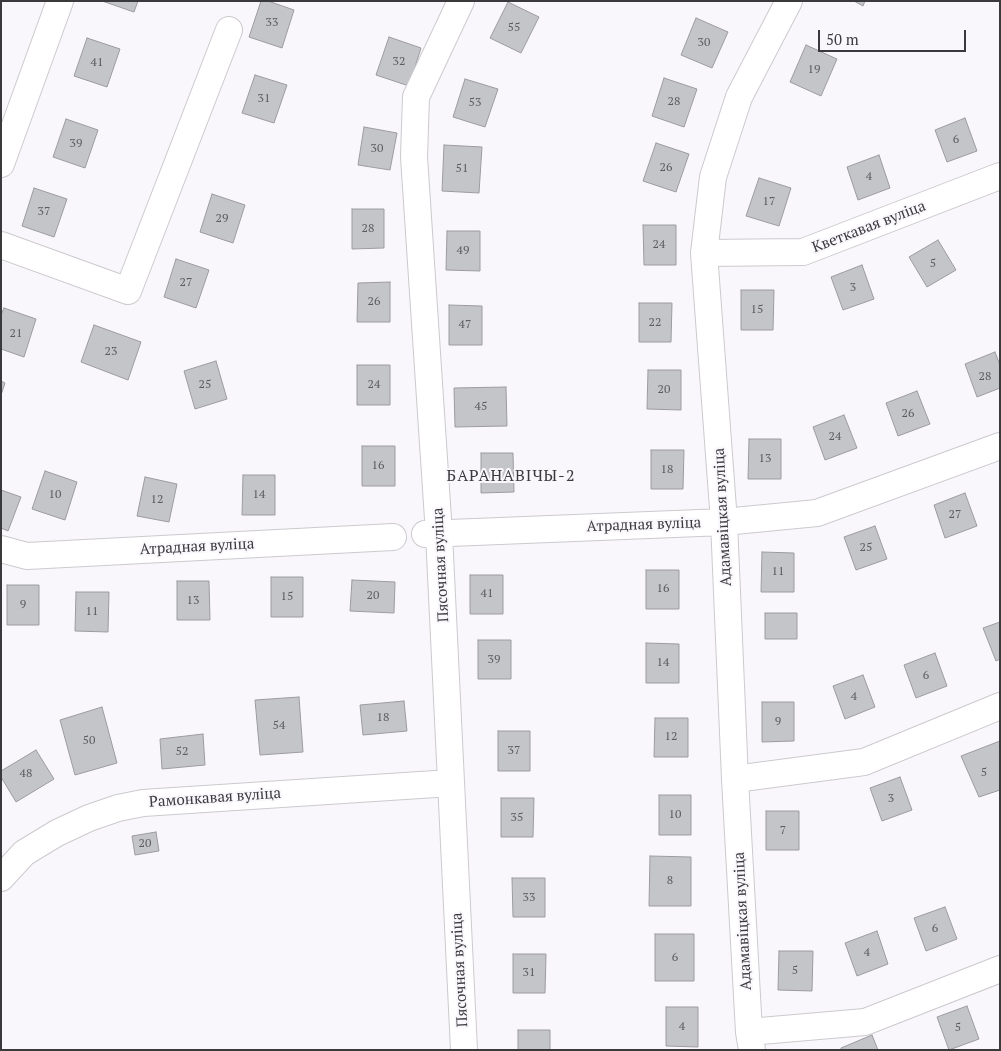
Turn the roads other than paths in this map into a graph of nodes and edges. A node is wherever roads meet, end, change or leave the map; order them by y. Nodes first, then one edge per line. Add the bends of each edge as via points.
1 (60, 1) edge
2 (461, 1) edge
3 (789, 1) edge
4 (230, 30) dead end
5 (1, 164) edge
6 (1000, 176) edge
7 (1, 245) edge
8 (704, 253) junction
9 (1000, 446) edge
10 (724, 522) junction
11 (432, 534) junction
12 (393, 537) dead end
13 (1, 549) edge
14 (1000, 706) edge
15 (735, 779) junction
16 (451, 782) junction
17 (1, 878) edge
18 (1000, 969) edge
19 (751, 1041) edge
20 (464, 1050) edge

1 - 5 street
2 - 11 street, Пясочная вуліца via 416,97 414,157
3 - 8 street, Адамавіцкая вуліца via 739,97 713,177
4 - 7 street via 128,291
6 - 8 street, Кветкавая вуліца via 803,252
8 - 10 street, Адамавіцкая вуліца
9 - 10 street, Атрадная вуліца via 817,513
10 - 11 street, Атрадная вуліца
10 - 15 street, Адамавіцкая вуліца
11 - 16 street, Пясочная вуліца
12 - 13 street, Атрадная вуліца via 27,556
14 - 15 street via 864,762
15 - 19 street, Адамавіцкая вуліца
16 - 17 street, Рамонкавая вуліца via 143,802 89,818 57,833 24,853
16 - 20 street, Пясочная вуліца
18 - 19 street via 866,1022

